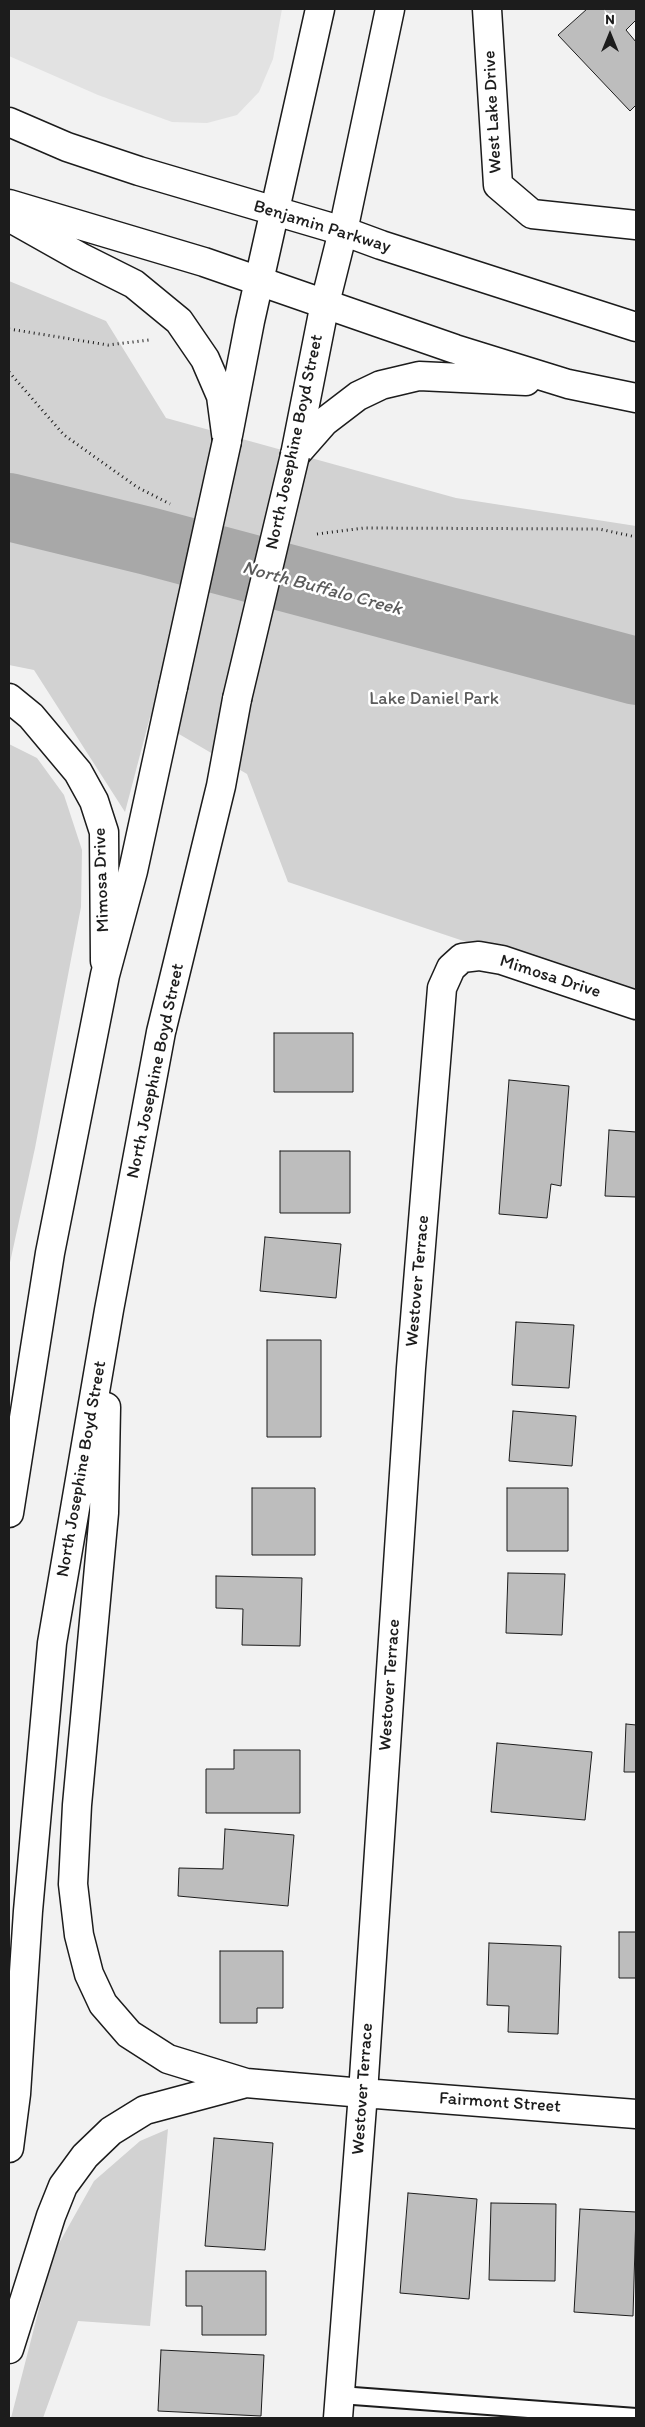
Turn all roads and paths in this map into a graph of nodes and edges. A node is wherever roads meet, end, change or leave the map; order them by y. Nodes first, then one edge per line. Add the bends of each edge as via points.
1 (320, 9) edge
2 (390, 9) edge
3 (487, 9) edge
4 (9, 122) edge
5 (9, 204) edge
6 (274, 211) junction
7 (9, 217) edge
8 (636, 225) edge
9 (343, 231) junction
10 (259, 280) junction
11 (325, 303) junction
12 (636, 327) edge
13 (9, 329) edge
14 (157, 337) dead end
15 (9, 372) edge
16 (568, 384) junction
17 (636, 398) edge
18 (227, 441) junction
19 (295, 455) junction
20 (170, 504) dead end
21 (317, 534) dead end
22 (636, 537) edge
23 (9, 698) edge
24 (462, 958) joint
25 (105, 975) junction
26 (636, 1005) edge
27 (109, 1310) junction
28 (9, 1513) edge
29 (246, 2083) junction
30 (363, 2093) junction
31 (636, 2114) edge
32 (9, 2148) edge
33 (9, 2349) edge
34 (339, 2406) edge
35 (636, 2417) edge

1 - 6 main road
2 - 9 main road, North Josephine Boyd Street
3 - 8 main road, West Lake Drive via 498,185 532,214
4 - 6 main road, Benjamin Parkway via 67,147
5 - 10 main road
6 - 9 main road, Benjamin Parkway
6 - 10 main road
7 - 18 main road via 134,284 179,321 205,359 221,396
9 - 11 main road, North Josephine Boyd Street
9 - 12 main road, Benjamin Parkway
10 - 11 main road
10 - 18 main road
11 - 16 main road via 455,349
11 - 19 main road, North Josephine Boyd Street
13 - 14 path via 108,345
15 - 20 path via 64,435 137,487
16 - 17 main road
16 - 19 main road via 418,376 381,385 358,396 324,422
18 - 25 main road, bridge via 133,871
19 - 27 main road, North Josephine Boyd Street, bridge via 161,1032
21 - 22 path via 364,528 599,529
23 - 25 main road, Mimosa Drive via 31,716 78,772 94,801 104,832
24 - 26 main road, Mimosa Drive via 479,956 502,960
24 - 30 main road, Westover Terrace via 451,968 442,988 410,1378
25 - 28 main road via 50,1253
27 - 29 main road via 104,1513 73,1884 79,1935 89,1974 103,2004 129,2034 168,2059
27 - 32 main road, North Josephine Boyd Street via 52,1643
29 - 30 main road, Fairmont Street
29 - 33 main road via 145,2110 111,2131 85,2156 63,2186 51,2216
30 - 31 main road, Fairmont Street
30 - 34 main road, Westover Terrace
34 - 35 lane

